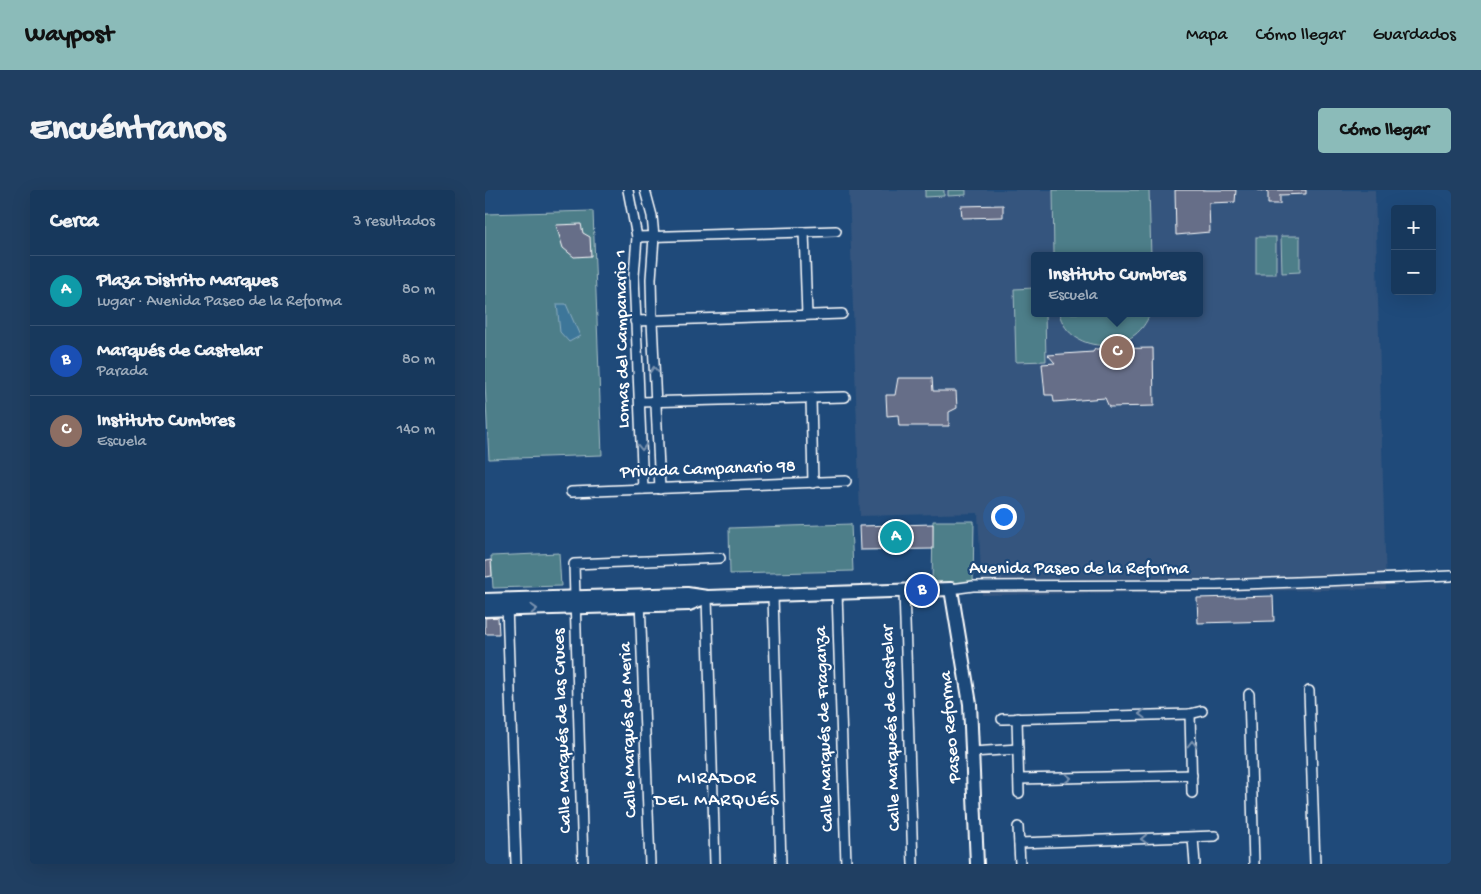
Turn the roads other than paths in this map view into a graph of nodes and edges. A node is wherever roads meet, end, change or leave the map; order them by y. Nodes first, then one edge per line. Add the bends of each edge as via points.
1 (628, 190) edge
2 (645, 190) edge
3 (836, 231) dead end
4 (804, 232) junction
5 (637, 237) junction
6 (654, 237) junction
7 (842, 314) dead end
8 (807, 315) junction
9 (635, 321) junction
10 (652, 321) junction
11 (845, 397) dead end
12 (811, 398) junction
13 (640, 402) junction
14 (656, 402) junction
15 (847, 481) dead end
16 (813, 483) junction
17 (643, 489) junction
18 (661, 489) junction
19 (571, 492) dead end
20 (720, 558) dead end
21 (1451, 576) edge
22 (951, 588) junction
23 (904, 591) junction
24 (837, 593) junction
25 (773, 596) junction
26 (707, 597) junction
27 (485, 600) edge
28 (640, 600) junction
29 (575, 602) junction
30 (507, 605) junction
31 (485, 610) edge
32 (1309, 691) dead end
33 (1249, 694) dead end
34 (1202, 711) dead end
35 (1190, 714) junction
36 (1017, 718) junction
37 (1003, 719) dead end
38 (1018, 749) junction
39 (973, 752) junction
40 (1192, 775) junction
41 (1019, 779) junction
42 (1019, 793) dead end
43 (1192, 793) dead end
44 (1018, 827) dead end
45 (1215, 836) dead end
46 (1193, 838) junction
47 (1019, 843) junction
48 (516, 864) edge
49 (583, 864) edge
50 (650, 864) edge
51 (715, 864) edge
52 (781, 864) edge
53 (846, 864) edge
54 (913, 864) edge
55 (977, 864) edge
56 (1020, 864) edge
57 (1195, 864) edge
58 (1254, 864) edge
59 (1315, 864) edge

1 - 5 street, Lomas del Campanario 1
2 - 6 street, Lomas del Campanario 1
3 - 4 street
4 - 6 street
4 - 8 street
5 - 6 street
5 - 9 street, Lomas del Campanario 1
6 - 10 street, Lomas del Campanario 1
7 - 8 street
8 - 10 street
9 - 10 street
9 - 13 street, Lomas del Campanario 1
14 -> 10 street, Lomas del Campanario 1
11 - 12 street
12 - 14 street
12 - 16 street
13 - 14 street
13 -> 17 street, Lomas del Campanario 1
14 - 18 street, Lomas del Campanario 1
15 - 16 street, Privada Campanario 98
16 - 18 street, Privada Campanario 98
17 - 18 street, Privada Campanario 98
17 - 19 street, Privada Campanario 98
20 - 29 street, Calle Marqués de las Cruces via 574,564
21 - 22 street, Avenida Paseo de la Reforma via 1217,585
22 - 23 street, Avenida Paseo de la Reforma
22 - 39 street, Paseo Reforma via 965,669
23 - 24 street, Avenida Paseo de la Reforma
23 - 54 street, Calle Marqueés de Castelar
24 - 25 street, Avenida Paseo de la Reforma
24 - 53 street, Calle Marqués de Fraganza
25 - 26 street, Avenida Paseo de la Reforma
25 - 52 street
26 - 28 street, Avenida Paseo de la Reforma via 689,604
26 - 51 street
27 - 30 street, Avenida Paseo de la Reforma
28 - 29 street, Avenida Paseo de la Reforma
28 - 50 street, Calle Marqués de Meria
29 - 30 street, Avenida Paseo de la Reforma
29 - 49 street, Calle Marqués de las Cruces
30 - 31 street, Avenida Paseo de la Reforma
30 - 48 street
32 - 59 street
33 - 58 street
34 - 35 street
35 -> 36 street
40 -> 35 street
36 - 37 street
36 - 38 street
38 - 39 street
38 - 41 street
39 - 55 street, Paseo Reforma
41 -> 40 street
40 - 43 street
41 - 42 street
44 - 47 street
45 - 46 street
46 -> 47 street
46 - 57 street
47 - 56 street

